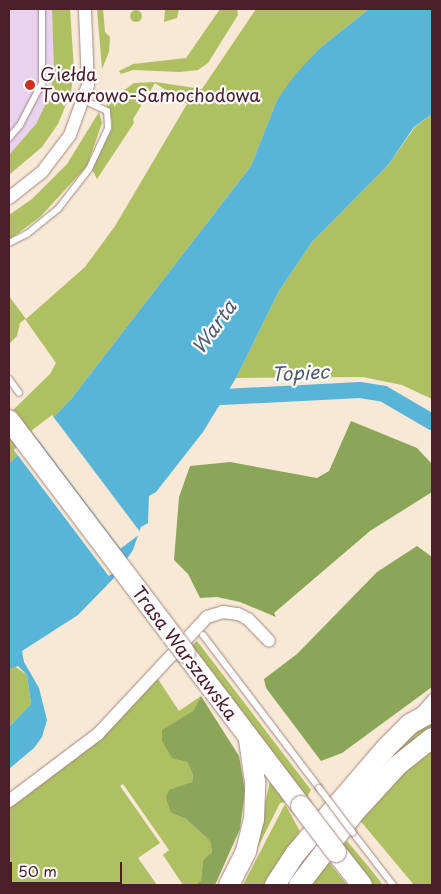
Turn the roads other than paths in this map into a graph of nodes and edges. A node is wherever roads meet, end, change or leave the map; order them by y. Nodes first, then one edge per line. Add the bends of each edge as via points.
1 (42, 9) edge
2 (85, 9) edge
3 (83, 100) junction
4 (9, 138) edge
5 (9, 198) edge
6 (9, 243) edge
7 (9, 379) edge
8 (19, 393) dead end
9 (9, 420) edge
10 (203, 635) dead end
11 (269, 642) dead end
12 (432, 697) edge
13 (424, 716) edge
14 (246, 734) junction
15 (432, 738) edge
16 (9, 801) edge
17 (229, 885) edge
18 (275, 885) edge
19 (299, 885) edge
20 (362, 885) edge
21 (393, 885) edge

1 - 4 lane via 42,83 20,126
2 - 3 street via 88,85
3 - 5 street via 70,134 42,172
3 - 6 lane via 107,111 108,128 89,169 58,209 27,234
7 - 8 lane
9 - 14 main road, Trasa Warszawska, bridge
10 - 21 lane, Trasa Warszawska, bridge
11 - 16 street via 248,619 238,614 223,612 207,617 98,734
12 - 13 lane via 419,708
13 - 18 main road via 387,747 296,853
14 - 17 main road via 255,773 254,820 246,851
14 - 20 main road, Trasa Warszawska, bridge
15 - 19 main road via 398,765 354,813

